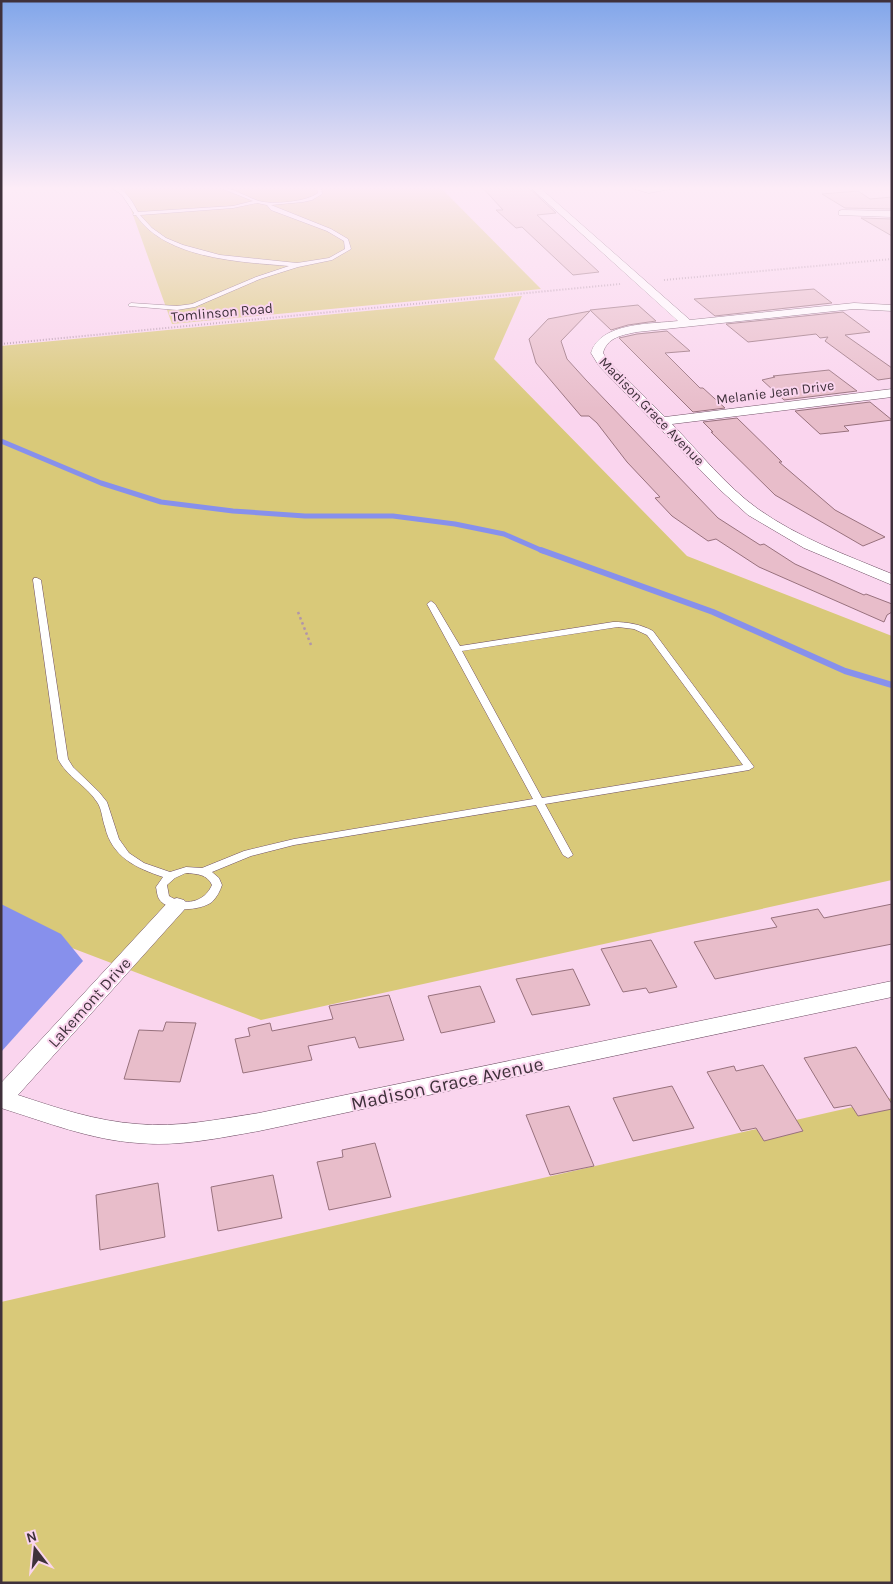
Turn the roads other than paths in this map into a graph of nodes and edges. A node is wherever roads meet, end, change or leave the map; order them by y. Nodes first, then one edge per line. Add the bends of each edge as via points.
1 (258, 261) edge
2 (323, 261) edge
3 (616, 261) edge
4 (297, 265) junction
5 (131, 305) dead end
6 (892, 308) edge
7 (688, 324) junction
8 (892, 393) edge
9 (662, 421) junction
10 (890, 576) edge
11 (37, 580) dead end
12 (431, 604) dead end
13 (458, 649) junction
14 (539, 802) junction
15 (568, 855) dead end
16 (204, 871) junction
17 (170, 876) junction
18 (177, 905) junction
19 (892, 988) edge
20 (1, 1099) edge

1 - 4 lane
2 - 4 lane
3 - 7 street
4 - 5 lane via 193,306
6 - 7 street, Madison Grace Avenue via 854,306
7 - 9 street, Madison Grace Avenue via 623,332 604,339 597,348 603,363
8 - 9 street, Melanie Jean Drive
9 - 10 street, Madison Grace Avenue via 723,485 754,512 809,545
11 - 17 lane via 63,760 104,804 113,837 122,854 141,866
12 - 13 lane
13 - 14 lane
13 - 14 lane via 613,625 645,629 749,767
14 - 15 lane
14 - 16 lane via 268,847
16 - 17 lane via 186,870
16 - 18 lane via 216,880 216,891 196,905
17 - 18 lane via 161,887 161,893
18 - 20 street, Lakemont Drive
19 - 20 street, Madison Grace Avenue via 268,1120 193,1132 138,1134 93,1127

